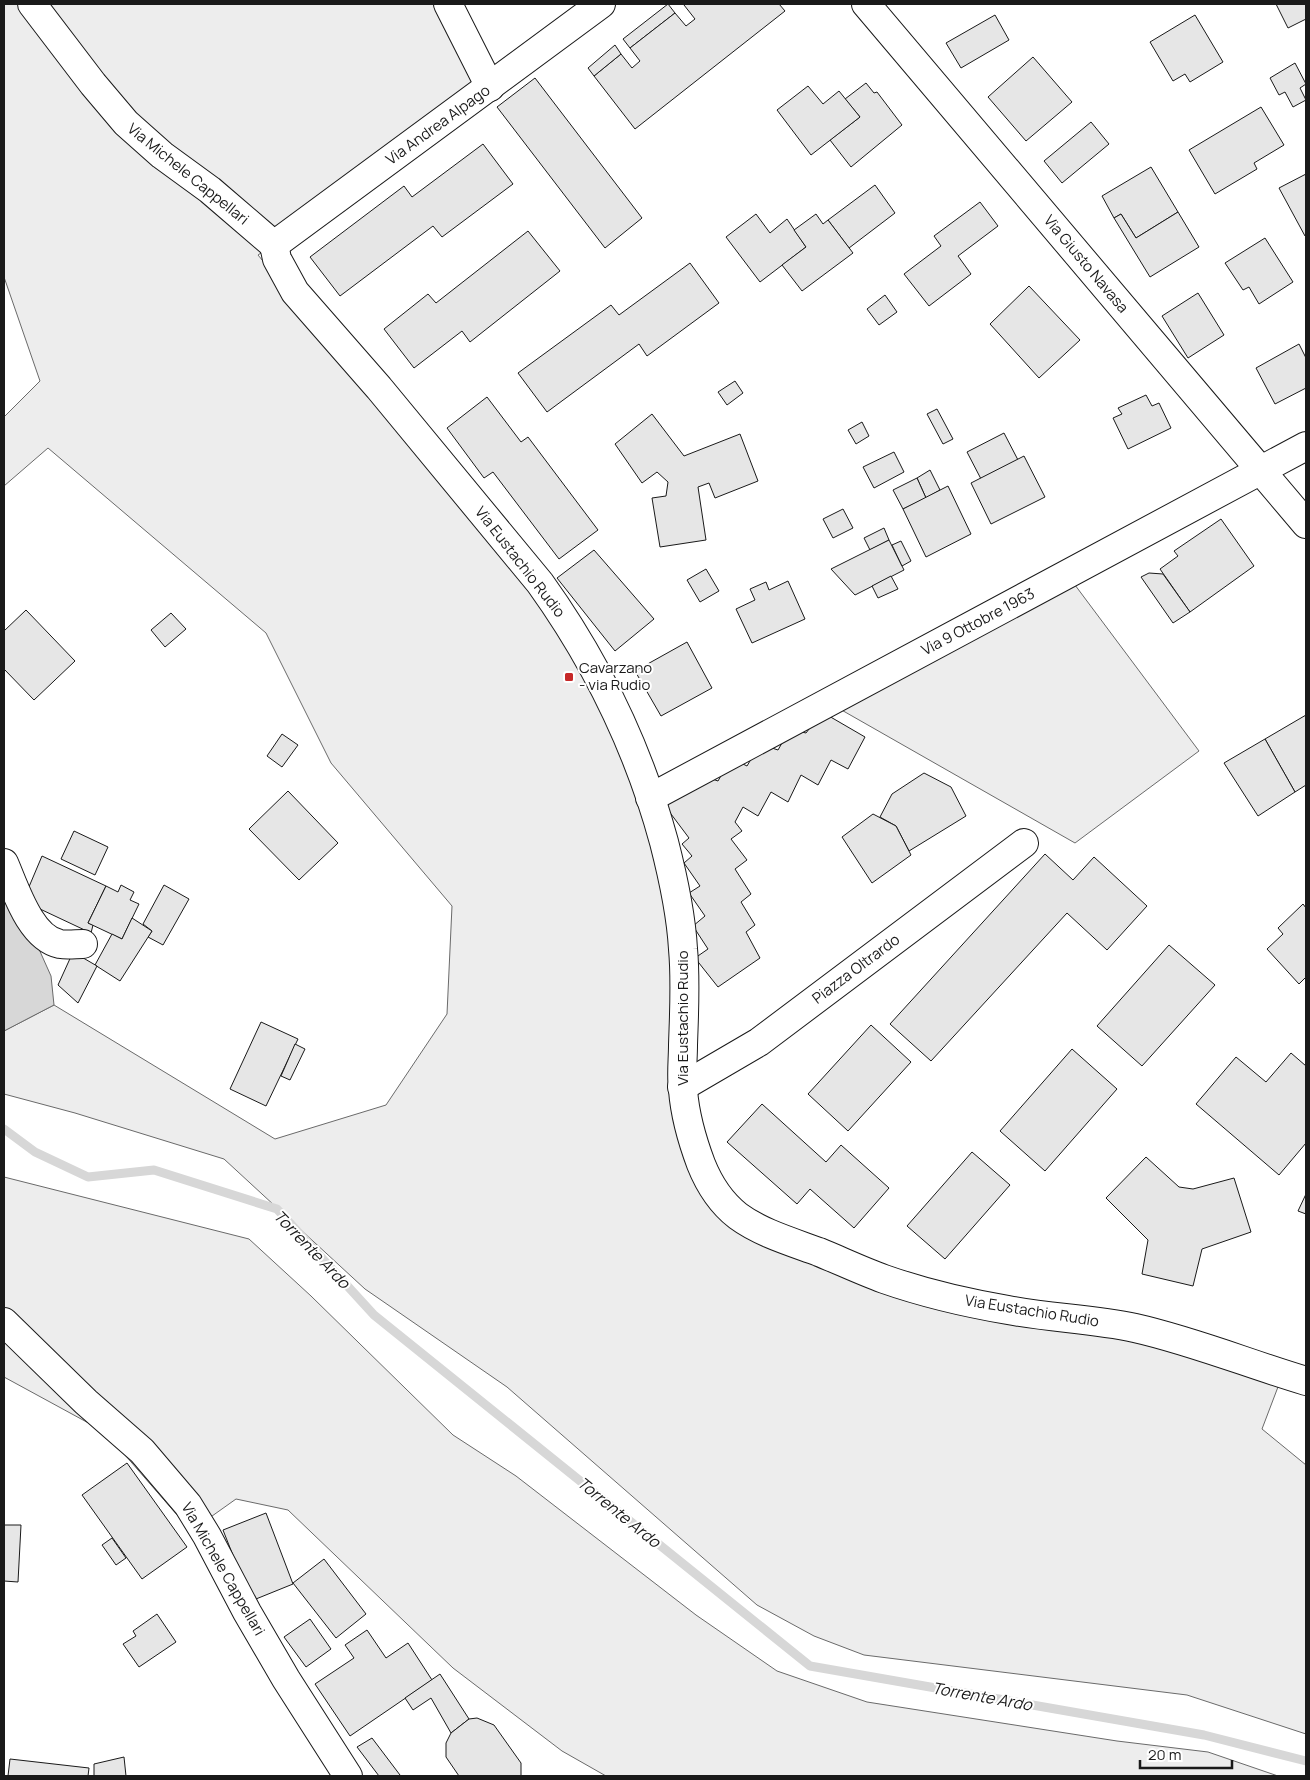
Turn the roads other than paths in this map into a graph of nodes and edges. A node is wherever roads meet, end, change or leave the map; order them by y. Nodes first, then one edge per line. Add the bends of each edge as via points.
1 (32, 4) edge
2 (448, 4) edge
3 (601, 4) edge
4 (866, 4) edge
5 (490, 86) junction
6 (274, 245) junction
7 (1306, 446) edge
8 (1261, 470) junction
9 (1306, 524) edge
10 (650, 798) junction
11 (1024, 843) dead end
12 (4, 863) edge
13 (84, 944) dead end
14 (682, 1087) junction
15 (4, 1322) edge
16 (1306, 1381) edge
17 (348, 1776) edge

1 - 6 street, Via Michele Cappellari via 126,123
2 - 5 street
3 - 5 street, Via Andrea Alpago
4 - 8 street, Via Giusto Navasa
5 - 6 street, Via Andrea Alpago
6 - 10 street, Via Eustachio Rudio via 277,259 295,292 379,388 540,583 561,613 612,704
7 - 8 street, Via 9 Ottobre 1963
8 - 9 street, Via Giusto Navasa
8 - 10 street, Via 9 Ottobre 1963
10 - 14 street, Via Eustachio Rudio via 672,878 682,939 685,987
11 - 14 street, Piazza Oltrardo via 759,1042
12 - 13 street via 38,931 60,944
14 - 16 street, Via Eustachio Rudio via 687,1119 705,1173 720,1199 739,1217 764,1230 930,1293 1008,1310 1137,1329
15 - 17 street, Via Michele Cappellari via 142,1451 188,1505 286,1679

